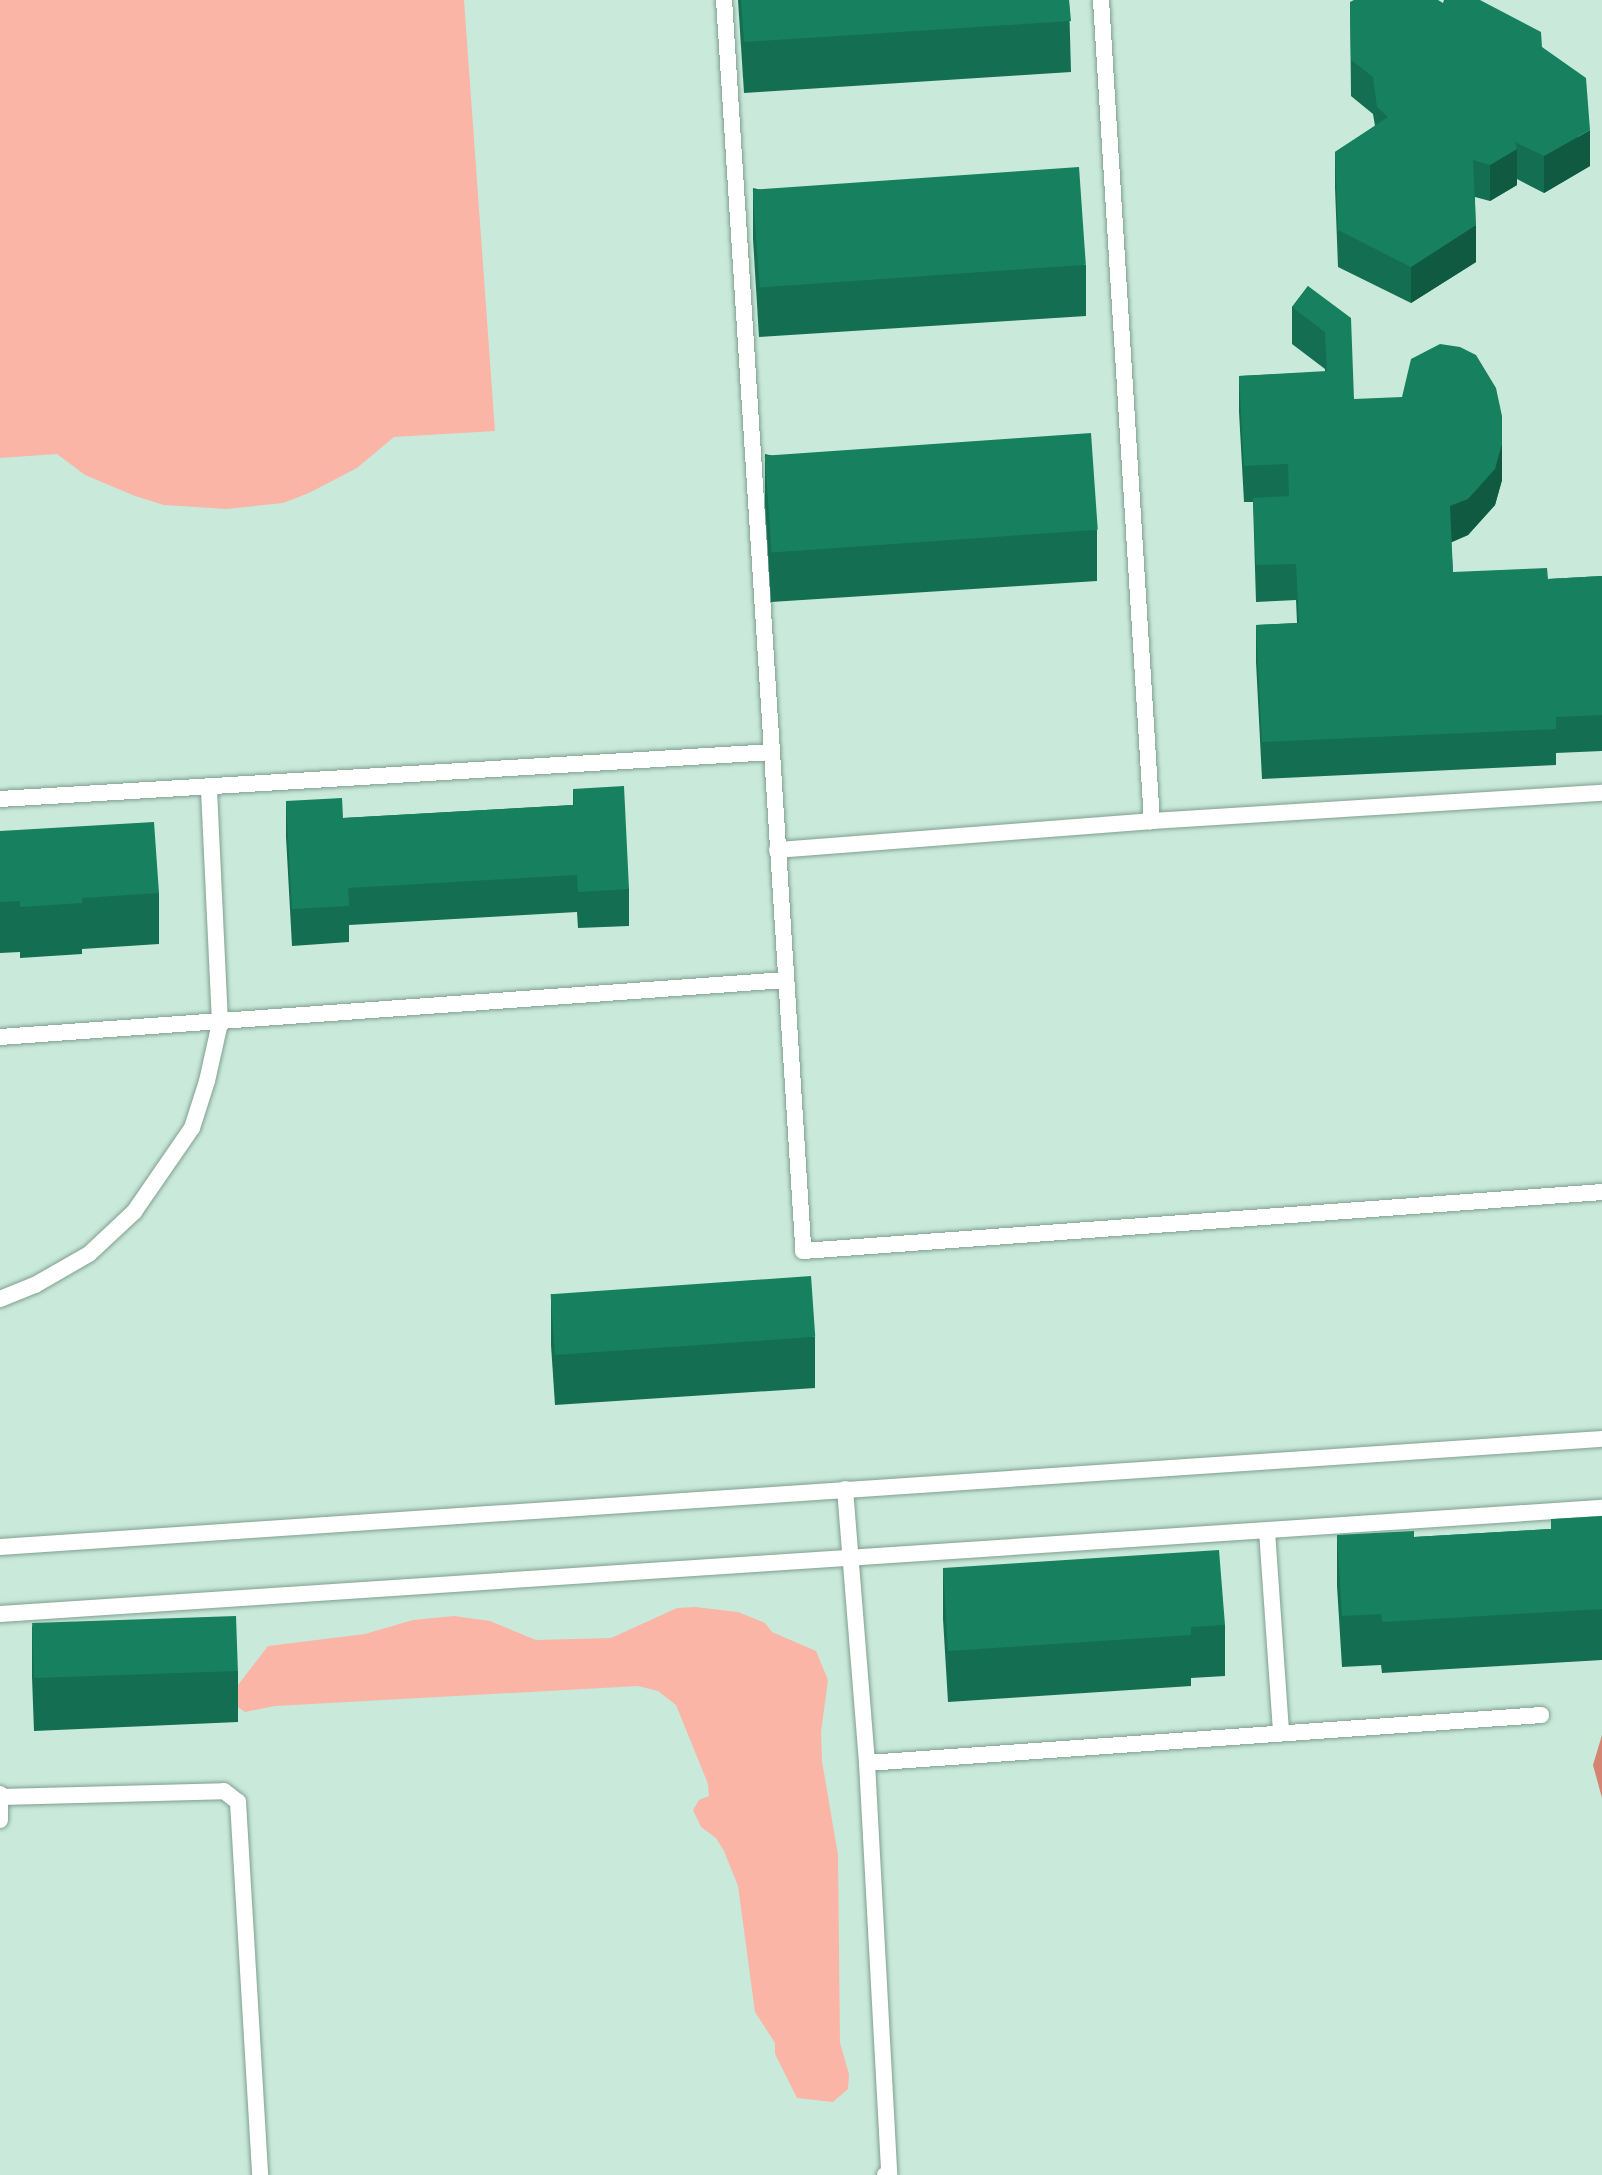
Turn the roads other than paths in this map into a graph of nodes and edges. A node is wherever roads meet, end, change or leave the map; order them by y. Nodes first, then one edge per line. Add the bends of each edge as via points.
1 (724, 0) edge
2 (1101, 0) edge
3 (772, 752) junction
4 (209, 786) junction
5 (1602, 793) edge
6 (0, 799) edge
7 (1152, 821) junction
8 (777, 850) junction
9 (786, 980) junction
10 (220, 1023) junction
11 (0, 1037) edge
12 (1602, 1192) edge
13 (0, 1299) edge
14 (1602, 1439) edge
15 (845, 1489) junction
16 (1602, 1508) edge
17 (1267, 1531) junction
18 (0, 1547) edge
19 (850, 1559) junction
20 (0, 1614) edge
21 (1541, 1715) dead end
22 (1281, 1733) junction
23 (867, 1763) junction
24 (1, 1796) edge
25 (0, 1820) edge
26 (260, 2175) edge
27 (885, 2175) edge

1 - 3 lane
2 - 7 lane
3 - 4 lane
3 - 8 lane
4 - 6 lane
4 - 10 lane
5 - 7 lane
7 - 8 lane
8 - 9 lane
9 - 10 lane
9 - 12 lane via 803,1251
10 - 11 lane
10 - 13 lane via 192,1128 134,1212 89,1254
14 - 15 lane
15 - 18 lane
15 - 19 lane
16 - 17 lane
17 - 19 lane
17 - 22 lane
19 - 20 lane
19 - 23 lane
21 - 22 lane
22 - 23 lane
23 - 27 lane
24 - 25 lane
24 - 26 lane via 224,1791 238,1802

